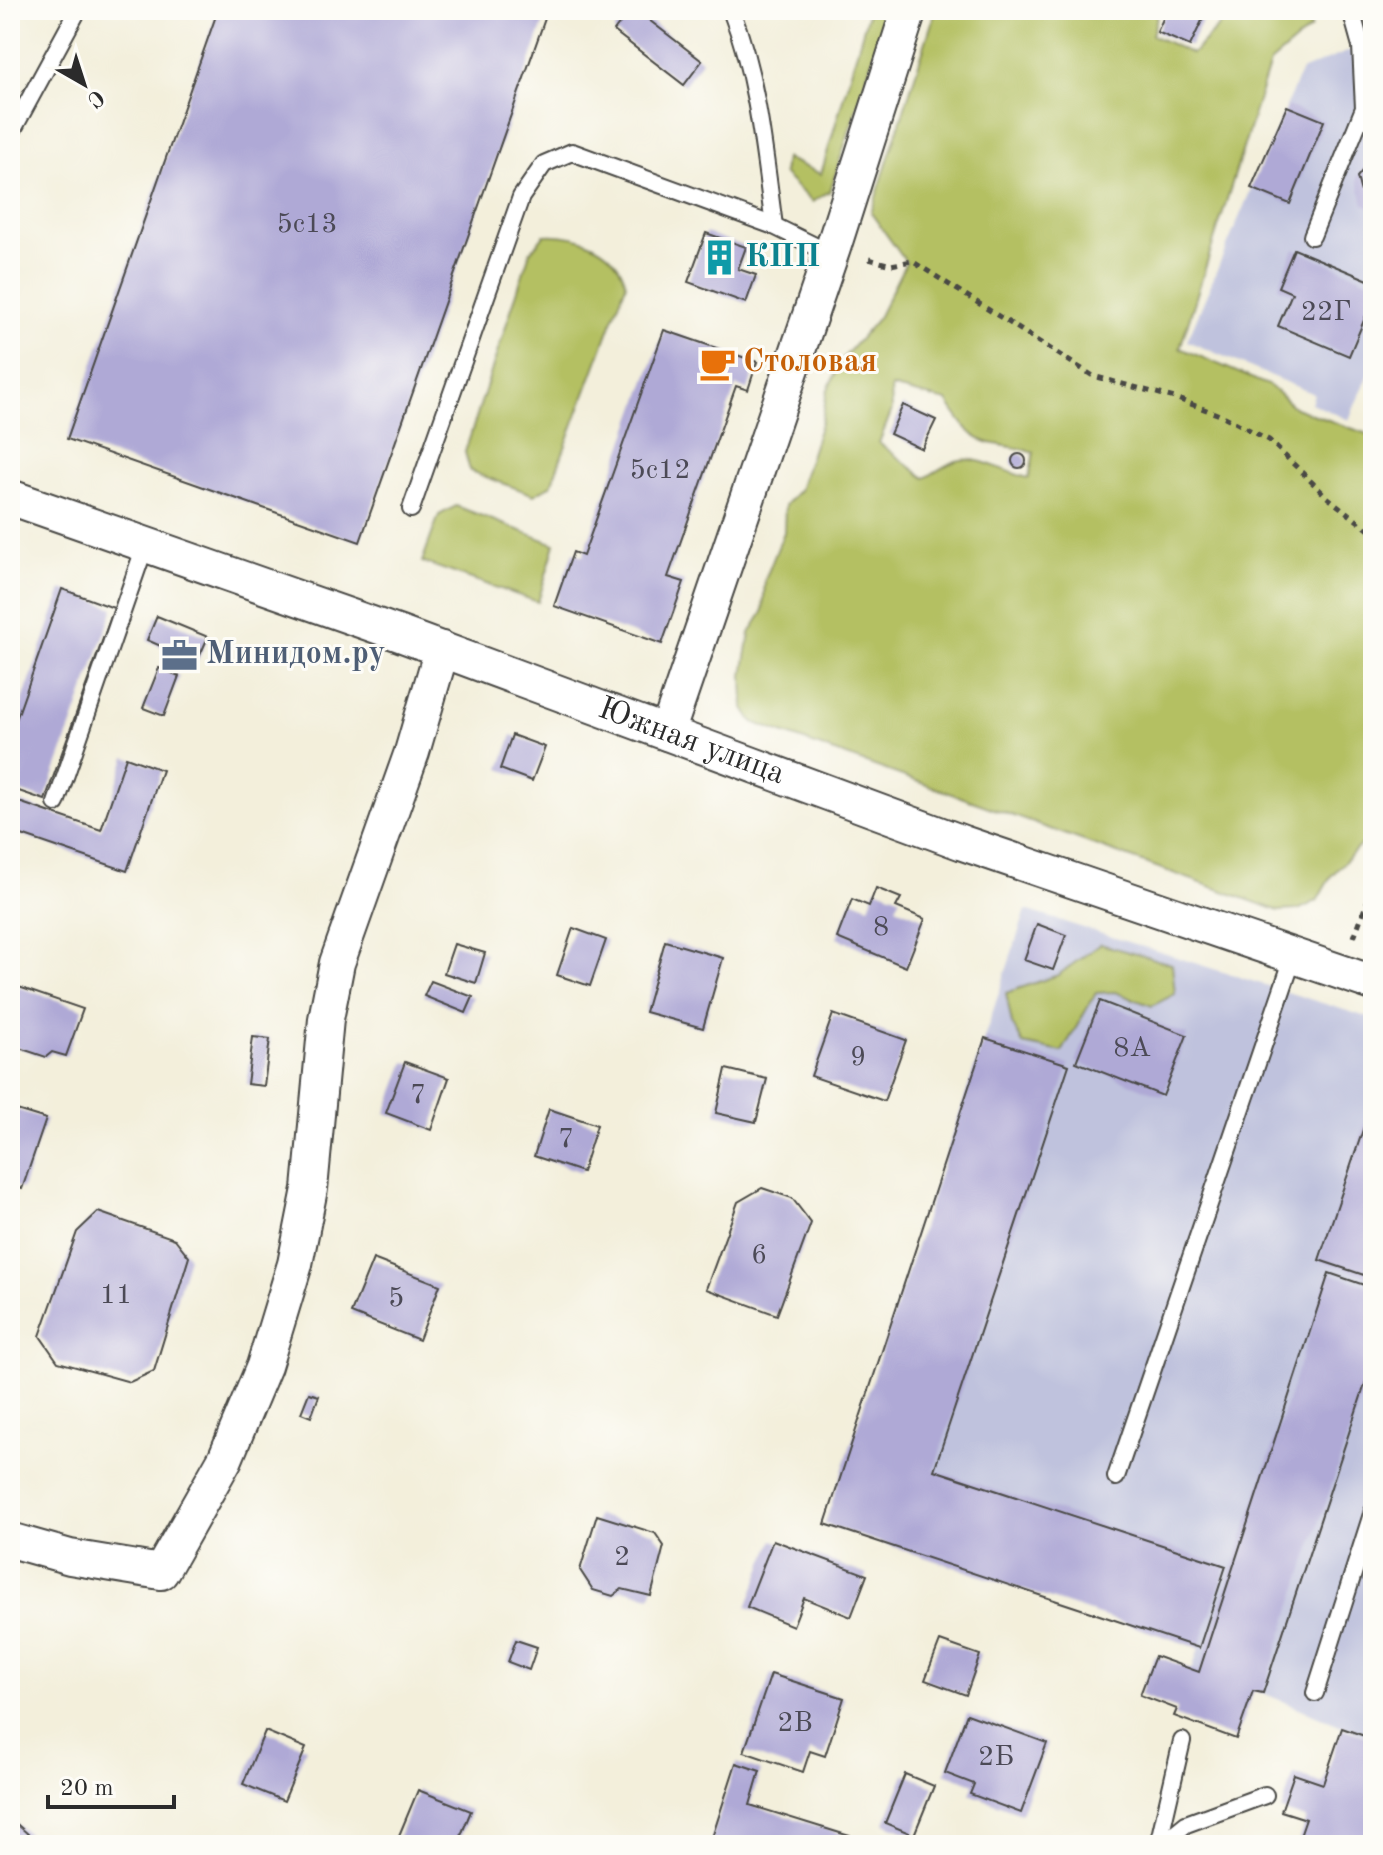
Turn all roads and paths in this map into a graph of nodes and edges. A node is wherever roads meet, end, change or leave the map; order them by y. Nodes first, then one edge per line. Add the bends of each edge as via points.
1 (78, 10) edge
2 (731, 10) edge
3 (909, 10) edge
4 (1351, 10) edge
5 (10, 135) edge
6 (774, 226) junction
7 (1312, 236) dead end
8 (832, 251) junction
9 (10, 497) edge
10 (411, 509) dead end
11 (1373, 533) edge
12 (146, 543) junction
13 (442, 649) junction
14 (667, 733) junction
15 (56, 803) dead end
16 (1373, 886) edge
17 (1294, 955) junction
18 (1357, 977) edge
19 (1116, 1477) dead end
20 (1373, 1511) edge
21 (10, 1540) edge
22 (1315, 1693) dead end
23 (1182, 1741) dead end
24 (1265, 1795) dead end
25 (1159, 1845) edge

1 - 5 lane
2 - 6 lane via 758,103
3 - 8 street
4 - 7 lane via 1361,46 1364,108
6 - 8 lane
6 - 10 lane via 572,152 544,164 521,197
8 - 11 path via 891,265 912,261 1093,376 1225,417 1269,440
8 - 14 street
9 - 12 street, Южная улица
12 - 13 street, Южная улица
12 - 15 lane
13 - 14 street, Южная улица
13 - 21 street via 412,752 337,963 326,1019 310,1189 295,1264 264,1366 225,1459 161,1572 70,1557
14 - 17 street, Южная улица via 963,843
16 - 18 path
17 - 18 street, Южная улица
17 - 19 lane
20 - 22 lane
23 - 25 lane
24 - 25 lane via 1186,1824

